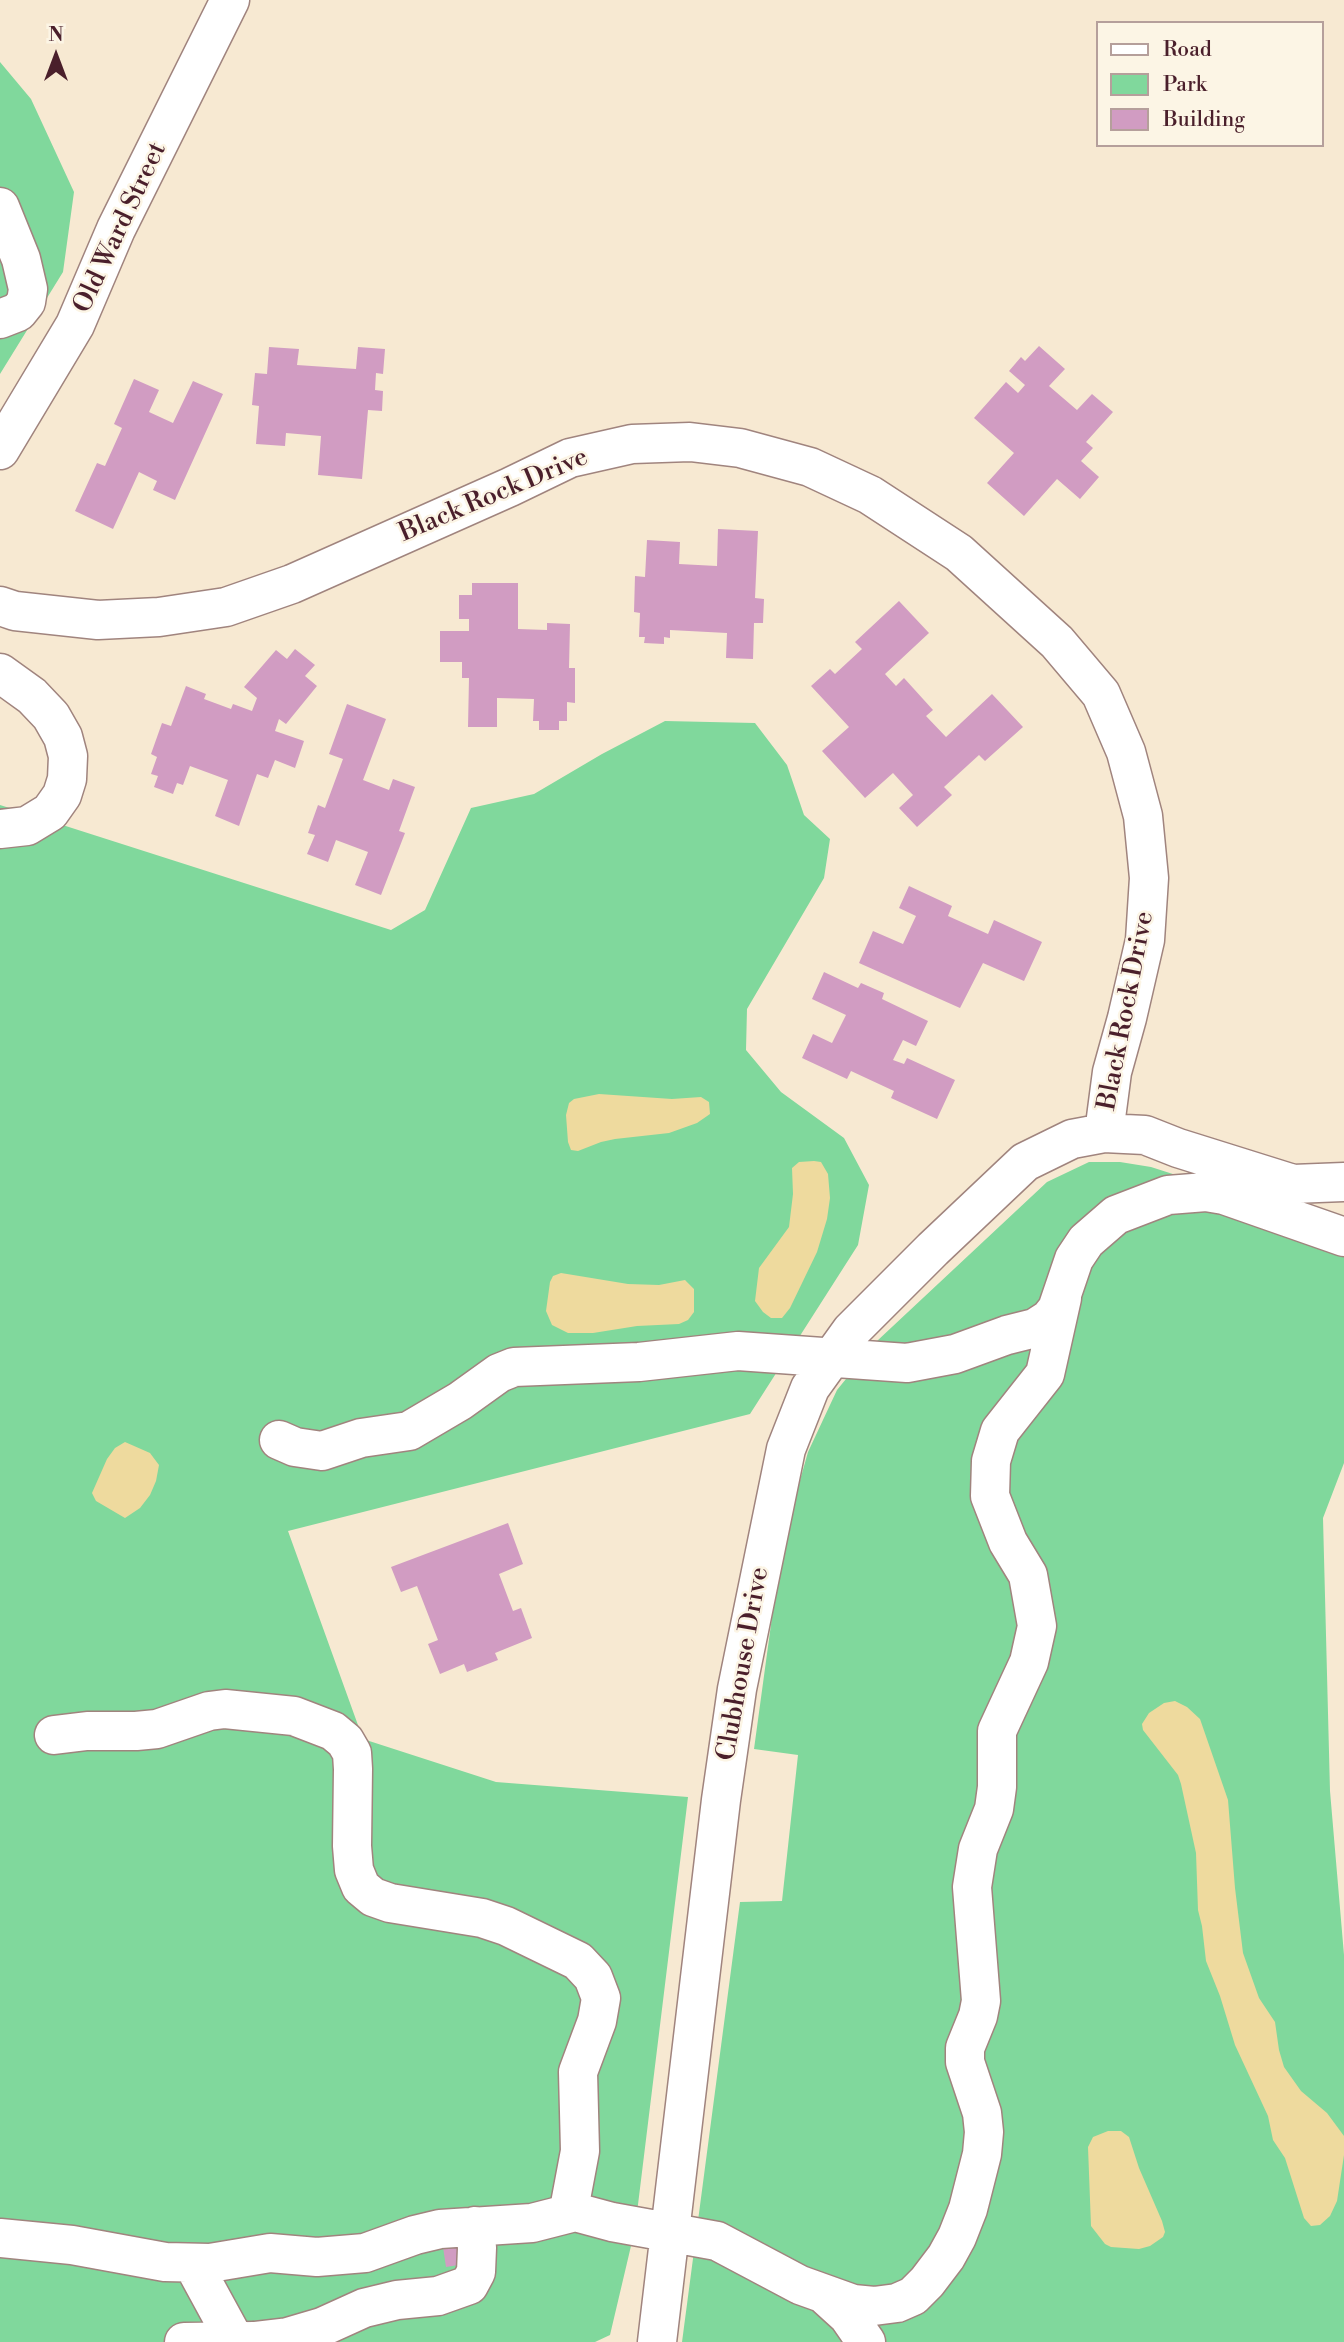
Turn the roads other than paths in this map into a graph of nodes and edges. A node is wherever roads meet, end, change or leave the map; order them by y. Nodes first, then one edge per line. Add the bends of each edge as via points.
1 (230, 0) edge
2 (0, 207) edge
3 (0, 319) edge
4 (0, 450) edge
5 (0, 606) edge
6 (0, 673) edge
7 (0, 830) edge
8 (1104, 1133) junction
9 (1344, 1182) edge
10 (1344, 1237) edge
11 (1062, 1298) junction
12 (829, 1359) junction
13 (279, 1440) dead end
14 (54, 1735) dead end
15 (575, 2212) junction
16 (475, 2226) junction
17 (669, 2232) junction
18 (0, 2238) edge
19 (193, 2264) junction
20 (868, 2330) edge
21 (235, 2341) edge
22 (184, 2342) edge
23 (657, 2342) edge

1 - 4 street, Old Ward Street via 116,229 75,325
2 - 3 street via 28,289 18,312
5 - 8 street, Black Rock Drive via 98,620 226,607 292,584 570,458 632,444 690,442 740,449 810,467 870,495 959,553 1057,642 1101,694 1126,752 1143,816 1149,878 1145,940 1112,1072
6 - 7 street via 51,716 64,737 68,756 62,795 50,812 27,826
8 - 9 street, Black Rock Drive via 1145,1136 1293,1184
8 - 12 street, Clubhouse Drive via 1072,1139 1025,1162 851,1331
10 - 11 street via 1224,1195 1168,1195 1116,1215 1101,1226 1074,1259
11 - 12 street via 1049,1319 1035,1328 956,1354 907,1363
11 - 20 street via 1045,1374 1000,1431 991,1461 990,1496 1008,1542 1028,1575 1037,1626 1029,1662 997,1731 994,1809 978,1849 972,1887 981,2001 965,2048 965,2063 982,2113 982,2154 968,2209 946,2257 913,2296 897,2303
12 - 13 street via 738,1351 639,1362 514,1367 409,1431 361,1438 322,1451
12 - 17 street, Clubhouse Drive via 810,1388 786,1448 737,1689
14 - 15 street via 157,1729 225,1709 294,1716 333,1731 345,1741 354,1769 352,1846 362,1887 390,1903 506,1926 578,1961 593,1977 601,1998 578,2072 580,2151 570,2204
15 - 16 street via 532,2223
15 - 17 street
16 - 19 street via 415,2235 365,2253 317,2257 270,2253
16 - 21 street via 476,2272 469,2285 438,2296 365,2308 288,2337
17 - 20 street via 717,2241 772,2271 853,2304
17 - 23 street, Clubhouse Drive
18 - 19 street
19 - 21 street
21 - 22 street

